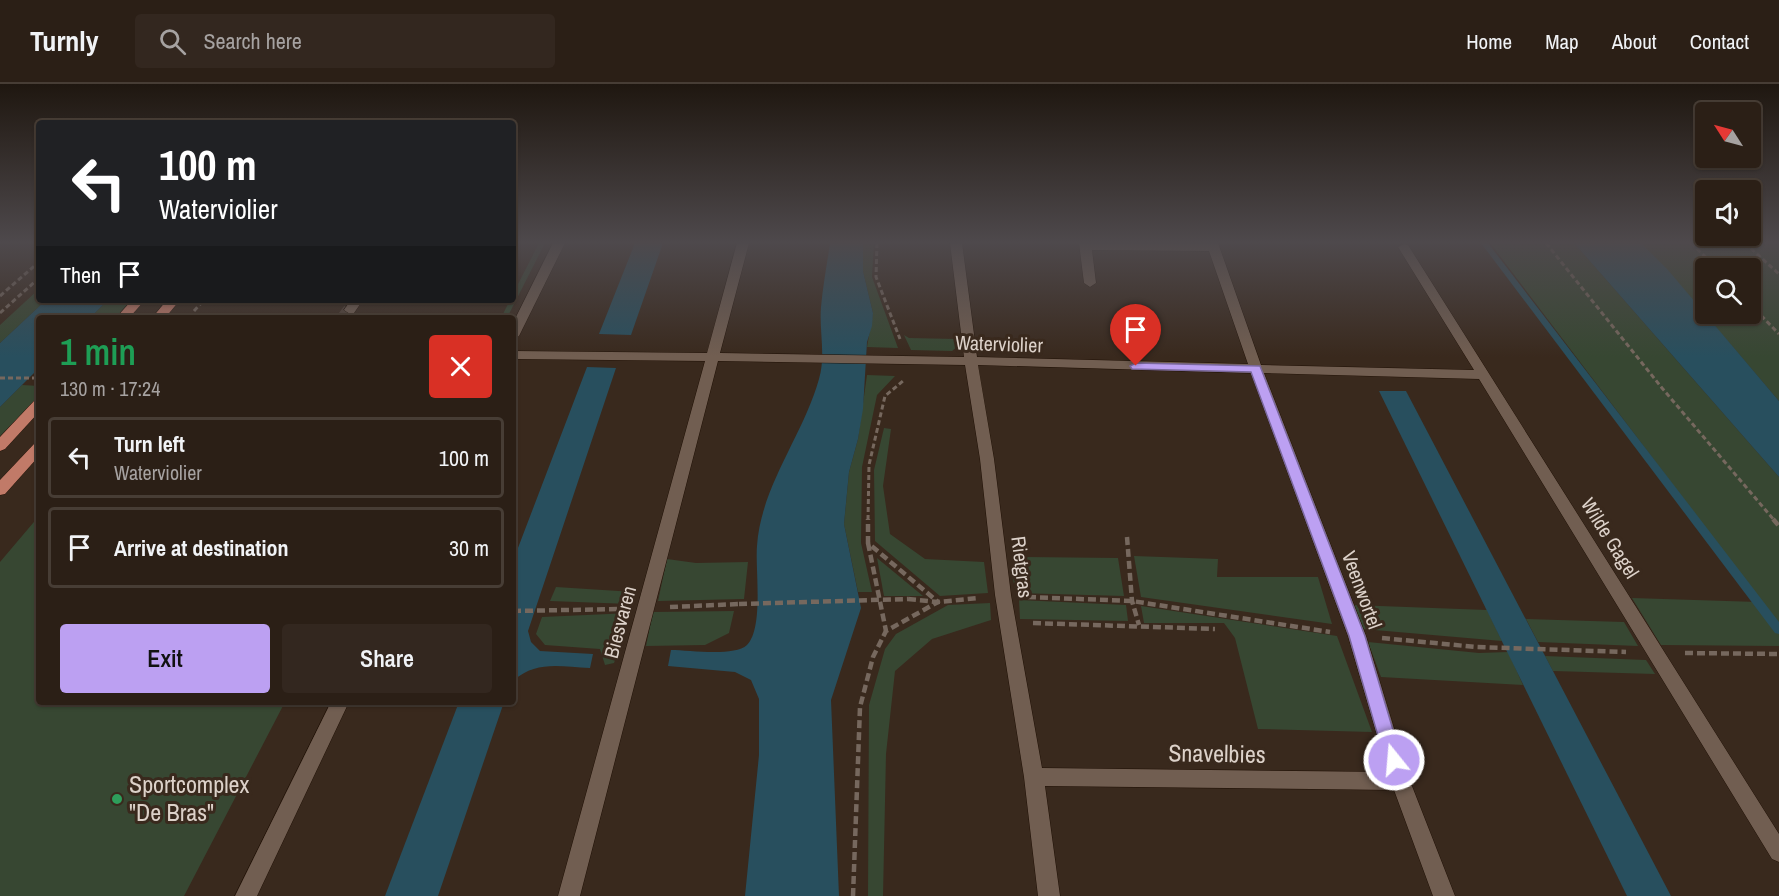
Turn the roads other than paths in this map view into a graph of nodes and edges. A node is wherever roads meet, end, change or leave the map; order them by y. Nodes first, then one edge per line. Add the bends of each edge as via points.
1 (540, 281) edge
2 (733, 281) edge
3 (961, 281) edge
4 (1225, 281) edge
5 (1425, 281) edge
6 (137, 303) edge
7 (171, 303) edge
8 (125, 315) edge
9 (161, 315) edge
10 (516, 330) edge
11 (516, 355) edge
12 (712, 358) junction
13 (971, 363) junction
14 (1256, 369) junction
15 (1484, 375) junction
16 (36, 407) edge
17 (0, 446) edge
18 (36, 450) edge
19 (6, 477) edge
20 (0, 490) edge
21 (339, 705) edge
22 (1034, 777) junction
23 (1400, 781) junction
24 (1779, 852) edge
25 (246, 896) edge
26 (569, 896) edge
27 (1049, 896) edge
28 (1444, 896) edge

1 - 10 street
2 - 12 street, Biesvaren
3 - 13 street, Rietgras
4 - 14 street, Veenwortel
5 - 15 street, Wilde Gagel
6 - 8 main road
7 - 9 main road
11 - 12 street, Waterviolier
12 - 13 street, Waterviolier
12 - 26 street, Biesvaren
13 - 14 street, Waterviolier
13 - 22 street, Rietgras via 1003,596
14 - 15 street, Waterviolier
14 - 23 street, Veenwortel via 1357,636
15 - 24 street, Wilde Gagel
16 - 17 main road
18 - 19 main road
19 - 20 main road
21 - 25 street
22 - 23 street, Snavelbies
22 - 27 street, Rietgras
23 - 28 street, Veenwortel

